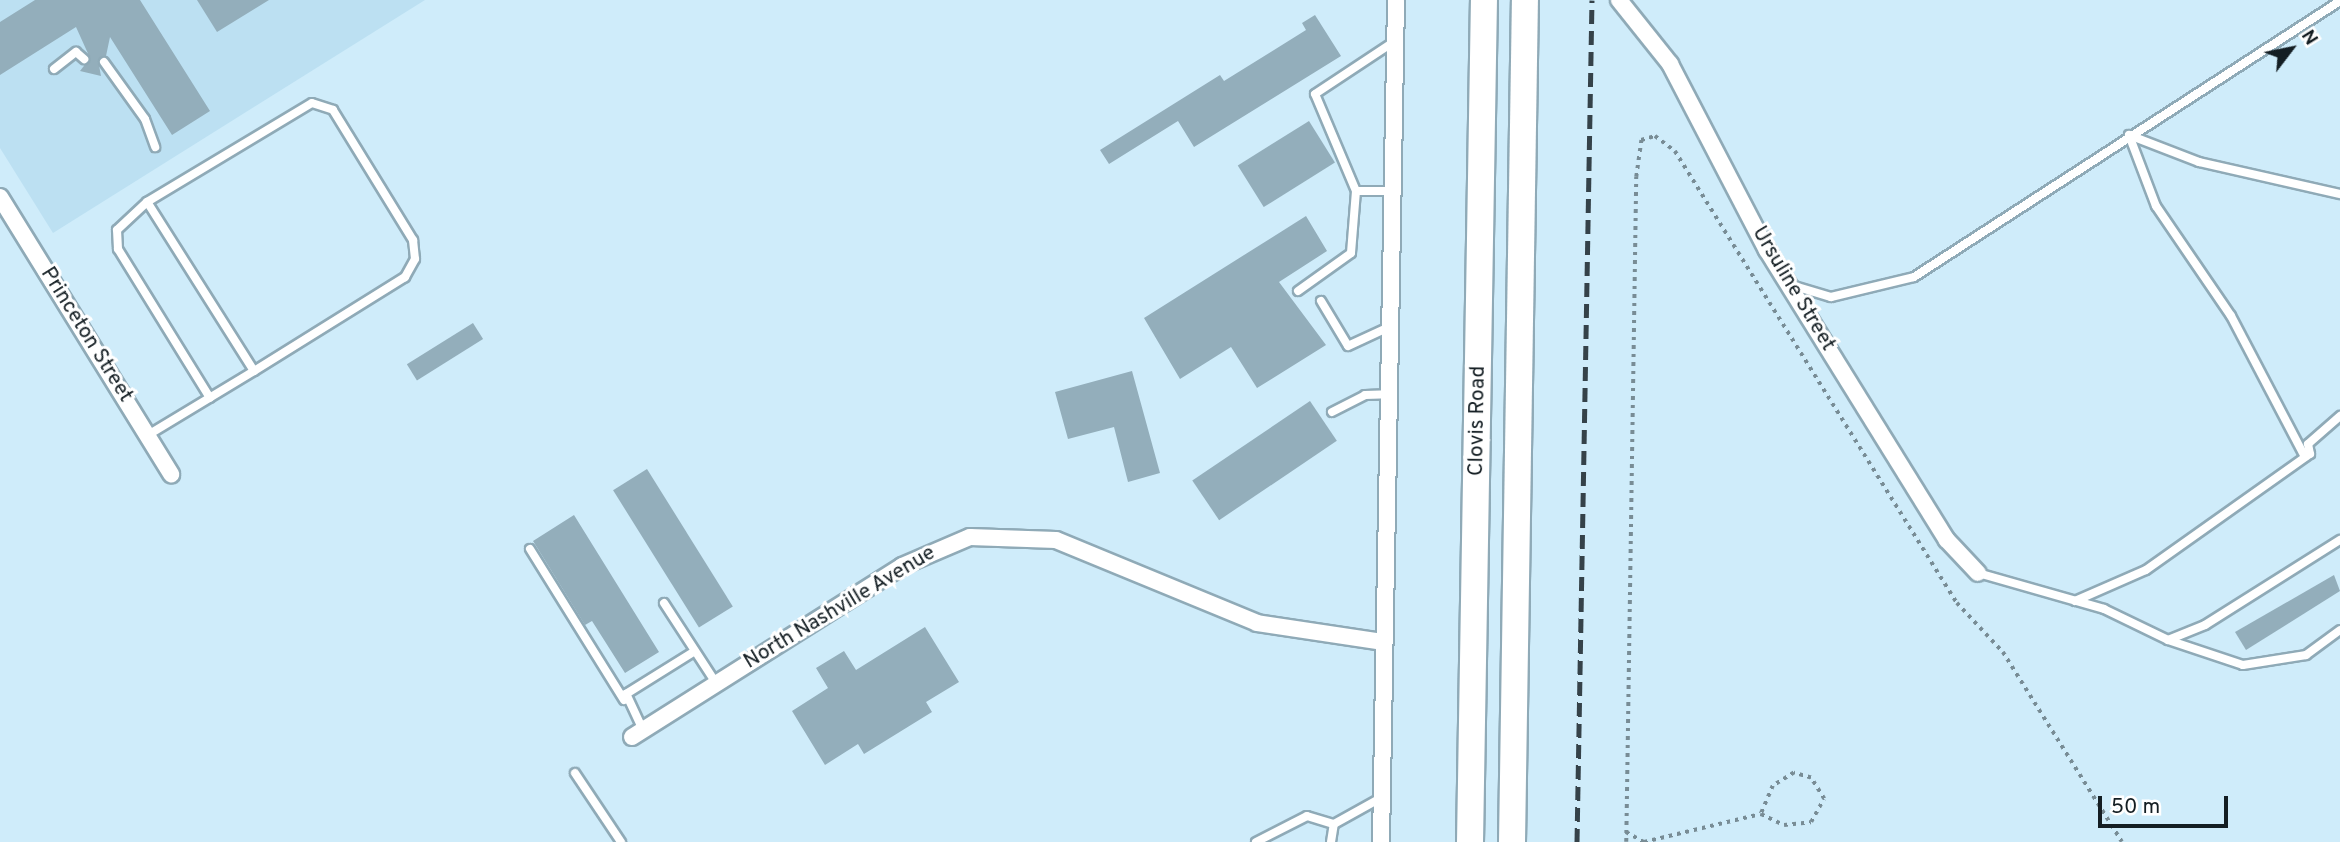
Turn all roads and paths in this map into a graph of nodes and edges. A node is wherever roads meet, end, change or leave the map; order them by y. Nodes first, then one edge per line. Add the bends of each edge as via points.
1 (1396, 0) edge
2 (1485, 0) edge
3 (1525, 0) edge
4 (1619, 0) edge
5 (2340, 1) edge
6 (1395, 41) junction
7 (83, 59) dead end
8 (104, 62) dead end
9 (54, 69) dead end
10 (2129, 135) junction
11 (155, 147) dead end
12 (1356, 191) junction
13 (1392, 191) junction
14 (2340, 194) edge
15 (0, 197) edge
16 (147, 202) junction
17 (1788, 284) junction
18 (1298, 291) dead end
19 (1321, 301) dead end
20 (1390, 327) junction
21 (254, 371) junction
22 (1388, 394) junction
23 (210, 398) junction
24 (1332, 412) dead end
25 (2340, 416) edge
26 (148, 435) junction
27 (2305, 457) junction
28 (171, 474) dead end
29 (2340, 540) edge
30 (530, 549) dead end
31 (1978, 573) joint
32 (2075, 601) junction
33 (664, 603) dead end
34 (2340, 631) edge
35 (2168, 640) junction
36 (1383, 642) junction
37 (695, 651) junction
38 (716, 683) junction
39 (624, 700) junction
40 (638, 733) joint
41 (575, 773) dead end
42 (1381, 798) junction
43 (1761, 814) junction
44 (1334, 824) junction
45 (1626, 832) junction
46 (621, 842) edge
47 (1256, 842) edge
48 (1331, 842) edge
49 (1381, 842) edge
50 (1470, 842) edge
51 (1511, 842) edge
52 (1626, 842) edge
53 (2122, 842) edge

1 - 6 street
2 - 50 highway, Clovis Road
3 - 51 highway, Clovis Road
4 - 17 street, Ursuline Street via 1670,64
5 - 10 lane
6 - 12 lane via 1315,94
6 - 13 street
7 - 9 lane via 76,52
8 - 11 lane via 145,119
10 - 14 lane via 2199,162
10 - 17 lane via 1914,277 1830,298
10 - 27 lane via 2156,206 2231,316
12 - 13 lane
12 - 18 lane via 1351,253
13 - 20 street
15 - 26 street, Princeton Street
16 - 21 lane
16 - 21 lane via 312,103 333,110 413,240 415,259 405,277
16 - 23 lane via 117,230 118,249
17 - 31 street, Ursuline Street via 1947,540
19 - 20 lane via 1348,346
20 - 22 street
21 - 23 lane
22 - 24 lane via 1365,395
22 - 36 street
23 - 26 lane
25 - 27 lane via 2308,444
26 - 28 street, Princeton Street
27 - 32 lane via 2146,570
29 - 35 lane via 2213,620
30 - 39 lane
31 - 32 lane
32 - 35 lane
33 - 37 lane
34 - 35 lane via 2306,655 2243,665
36 - 38 street, North Nashville Avenue via 1278,629 1067,543 993,535 936,548 902,566
36 - 42 street
37 - 38 lane
37 - 39 lane
38 - 40 street, North Nashville Avenue
39 - 40 lane
41 - 46 lane
42 - 44 lane
42 - 49 street
43 - 43 path via 1784,825 1811,822 1824,799 1811,778 1794,773 1773,786
43 - 45 path via 1644,842
44 - 47 lane via 1307,816
44 - 48 lane
45 - 52 path
45 - 53 path via 1636,177 1641,140 1655,136 1675,151 1957,603 2003,652

